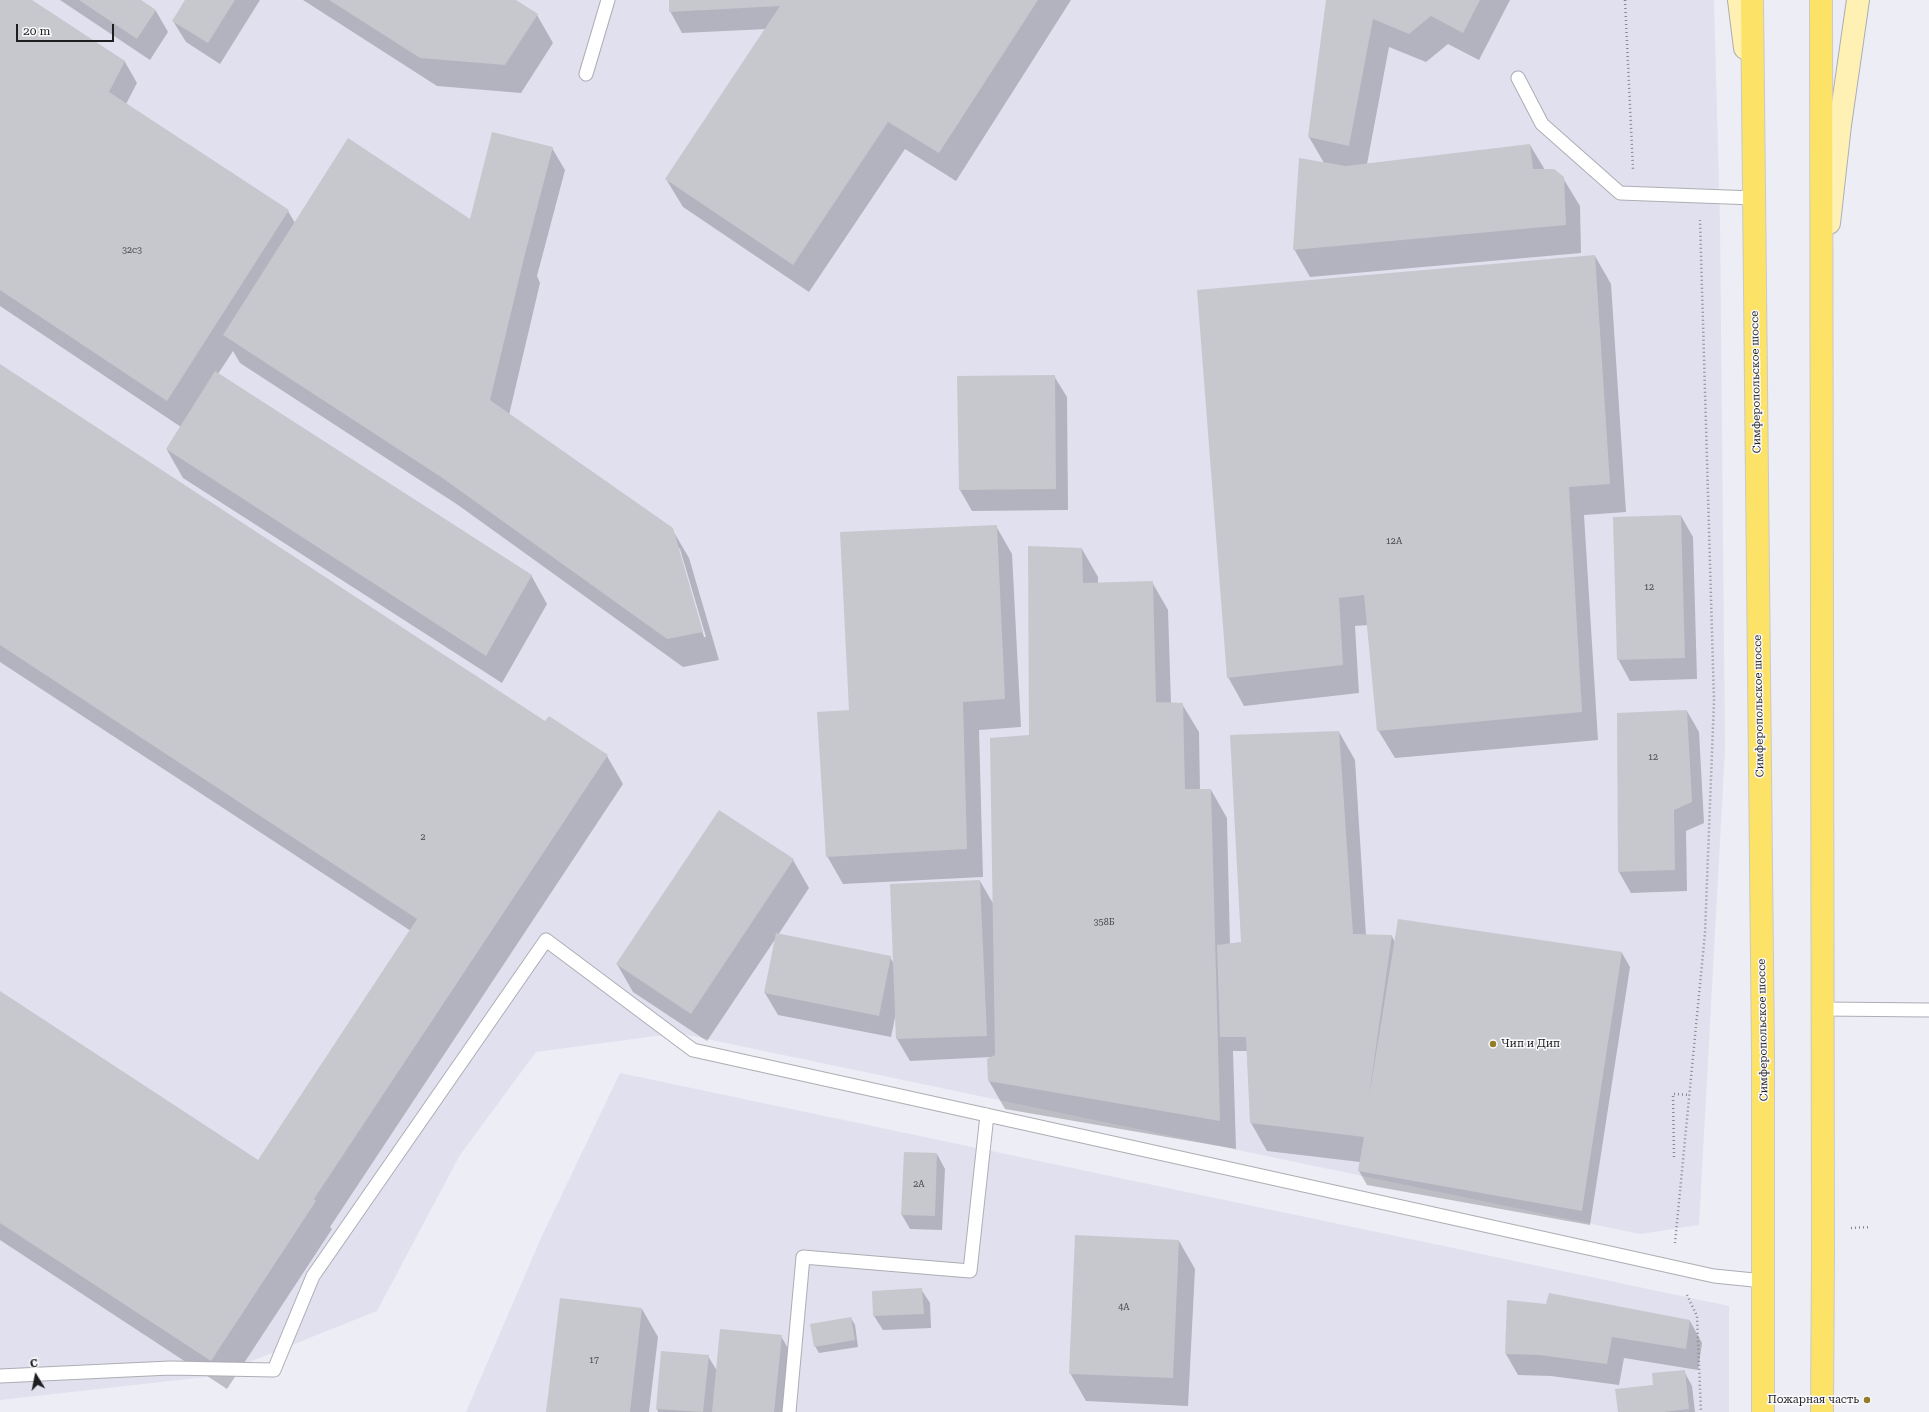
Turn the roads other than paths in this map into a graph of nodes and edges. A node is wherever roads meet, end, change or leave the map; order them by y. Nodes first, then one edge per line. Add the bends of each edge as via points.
1 (608, 0) edge
2 (1739, 0) edge
3 (1752, 0) edge
4 (1821, 0) edge
5 (1858, 0) edge
6 (586, 74) dead end
7 (1518, 78) dead end
8 (1752, 99) junction
9 (1754, 198) junction
10 (1822, 285) junction
11 (1823, 1009) junction
12 (1929, 1010) edge
13 (987, 1115) junction
14 (1764, 1281) junction
15 (0, 1376) edge
16 (789, 1412) edge
17 (1763, 1412) edge
18 (1822, 1412) edge

1 - 6 lane
2 - 8 main road
3 - 8 main road, Симферопольское шоссе
4 - 10 main road
5 - 10 main road via 1840,125
7 - 9 lane via 1542,124 1620,193
8 - 9 main road, Симферопольское шоссе
9 - 14 main road, Симферопольское шоссе
10 - 11 main road
11 - 12 lane
11 - 18 main road
13 - 14 lane via 1714,1276
13 - 15 lane via 693,1050 546,940 313,1276 274,1370 170,1368
13 - 16 lane via 970,1271 803,1257
14 - 17 main road, Симферопольское шоссе

